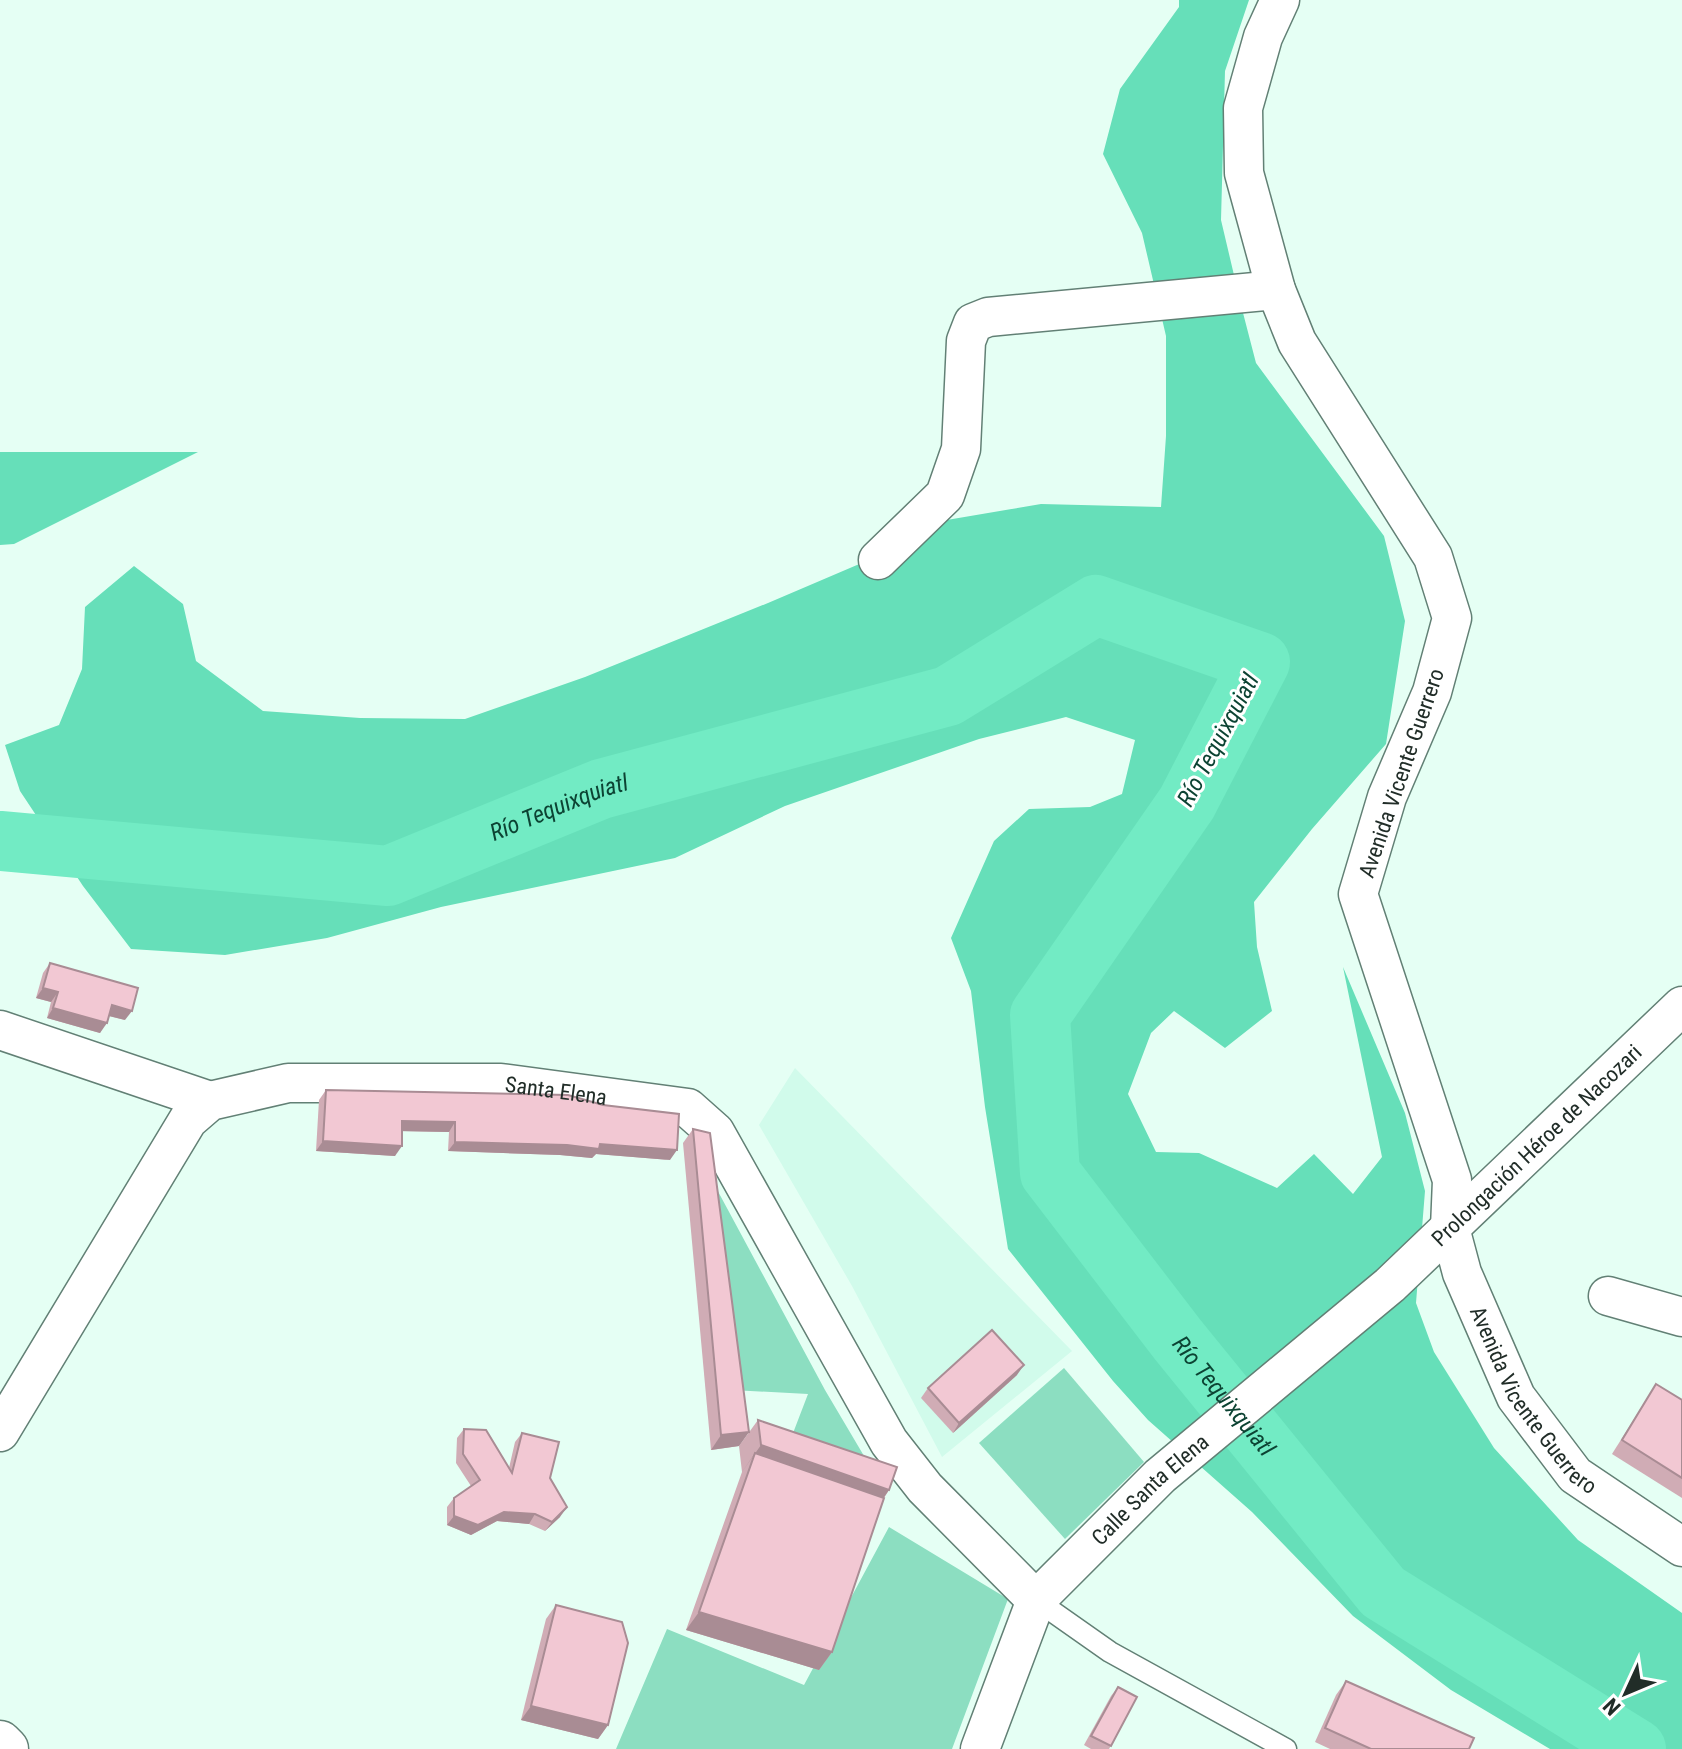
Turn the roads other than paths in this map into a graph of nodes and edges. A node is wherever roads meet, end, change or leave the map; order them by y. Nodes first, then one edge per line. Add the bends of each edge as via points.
1 (1280, 0) edge
2 (1276, 290) junction
3 (878, 560) dead end
4 (1677, 1016) edge
5 (0, 1030) edge
6 (210, 1101) junction
7 (1450, 1228) junction
8 (1390, 1285) joint
9 (1608, 1296) dead end
10 (1682, 1317) edge
11 (0, 1432) edge
12 (1682, 1547) edge
13 (1036, 1600) junction
14 (0, 1743) edge
15 (6, 1749) edge
16 (980, 1749) edge
17 (1286, 1749) edge

1 - 2 street, Avenida Vicente Guerrero via 1263,37 1243,108 1244,173
2 - 3 street via 988,317 973,323 966,341 961,449 945,495
2 - 7 street, Avenida Vicente Guerrero via 1297,342 1433,557 1452,618 1432,692 1387,797 1358,894 1452,1180
4 - 7 street, Prolongación Héroe de Nacozari
5 - 6 street
6 - 11 street via 188,1120
6 - 13 street, Santa Elena via 288,1083 501,1083 688,1108 715,1132 889,1442 925,1488
7 - 8 street, Prolongación Héroe de Nacozari
7 - 12 street, Avenida Vicente Guerrero via 1462,1273 1516,1397 1575,1475
8 - 13 street, Calle Santa Elena via 1160,1476
9 - 10 street
13 - 16 street, Calle Santa Elena
13 - 17 lane via 1110,1652
14 - 15 main road

